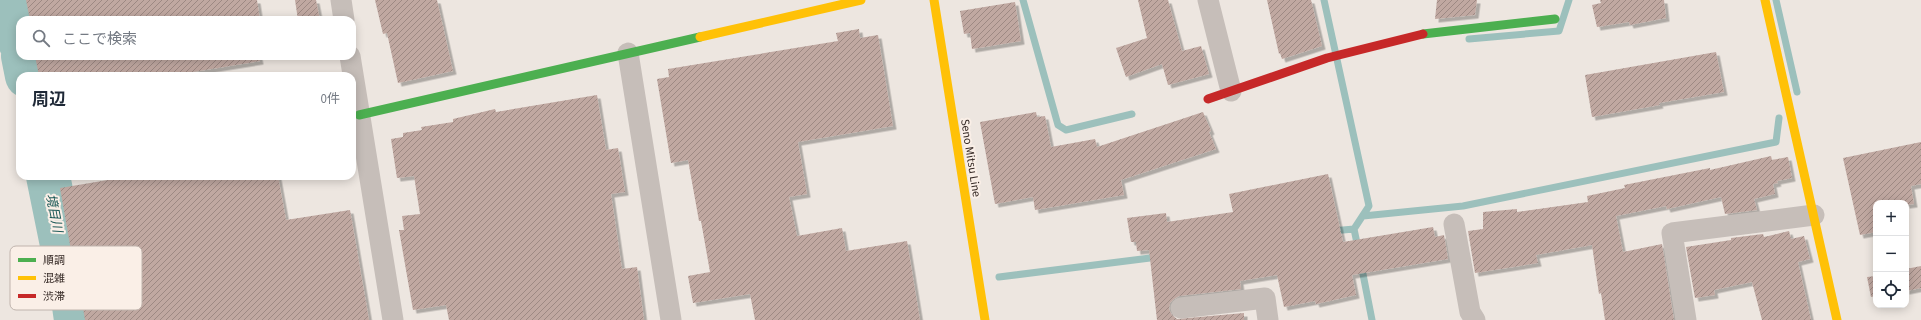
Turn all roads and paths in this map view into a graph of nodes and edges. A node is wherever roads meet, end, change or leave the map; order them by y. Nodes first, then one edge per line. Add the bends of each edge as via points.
1 (341, 0) edge
2 (861, 0) edge
3 (934, 0) edge
4 (1208, 0) edge
5 (1765, 0) edge
6 (343, 16) edge
7 (1555, 19) dead end
8 (628, 53) junction
9 (351, 60) edge
10 (352, 72) edge
11 (1231, 91) junction
12 (356, 95) edge
13 (1208, 99) dead end
14 (359, 115) junction
15 (1814, 215) junction
16 (1454, 224) dead end
17 (1181, 308) dead end
18 (393, 320) edge
19 (670, 320) edge
20 (985, 320) edge
21 (1268, 320) edge
22 (1475, 320) edge
23 (1686, 320) edge
24 (1837, 320) edge

1 - 6 street
2 - 8 street
3 - 20 street, Seno Mitsu Line
4 - 11 street
5 - 15 street
7 - 11 street via 1431,32 1327,58
8 - 14 street
8 - 19 street
9 - 10 street
11 - 13 street
12 - 14 street
14 - 18 street
15 - 23 street via 1672,233
15 - 24 street
16 - 22 street via 1470,312
17 - 21 street via 1265,298

